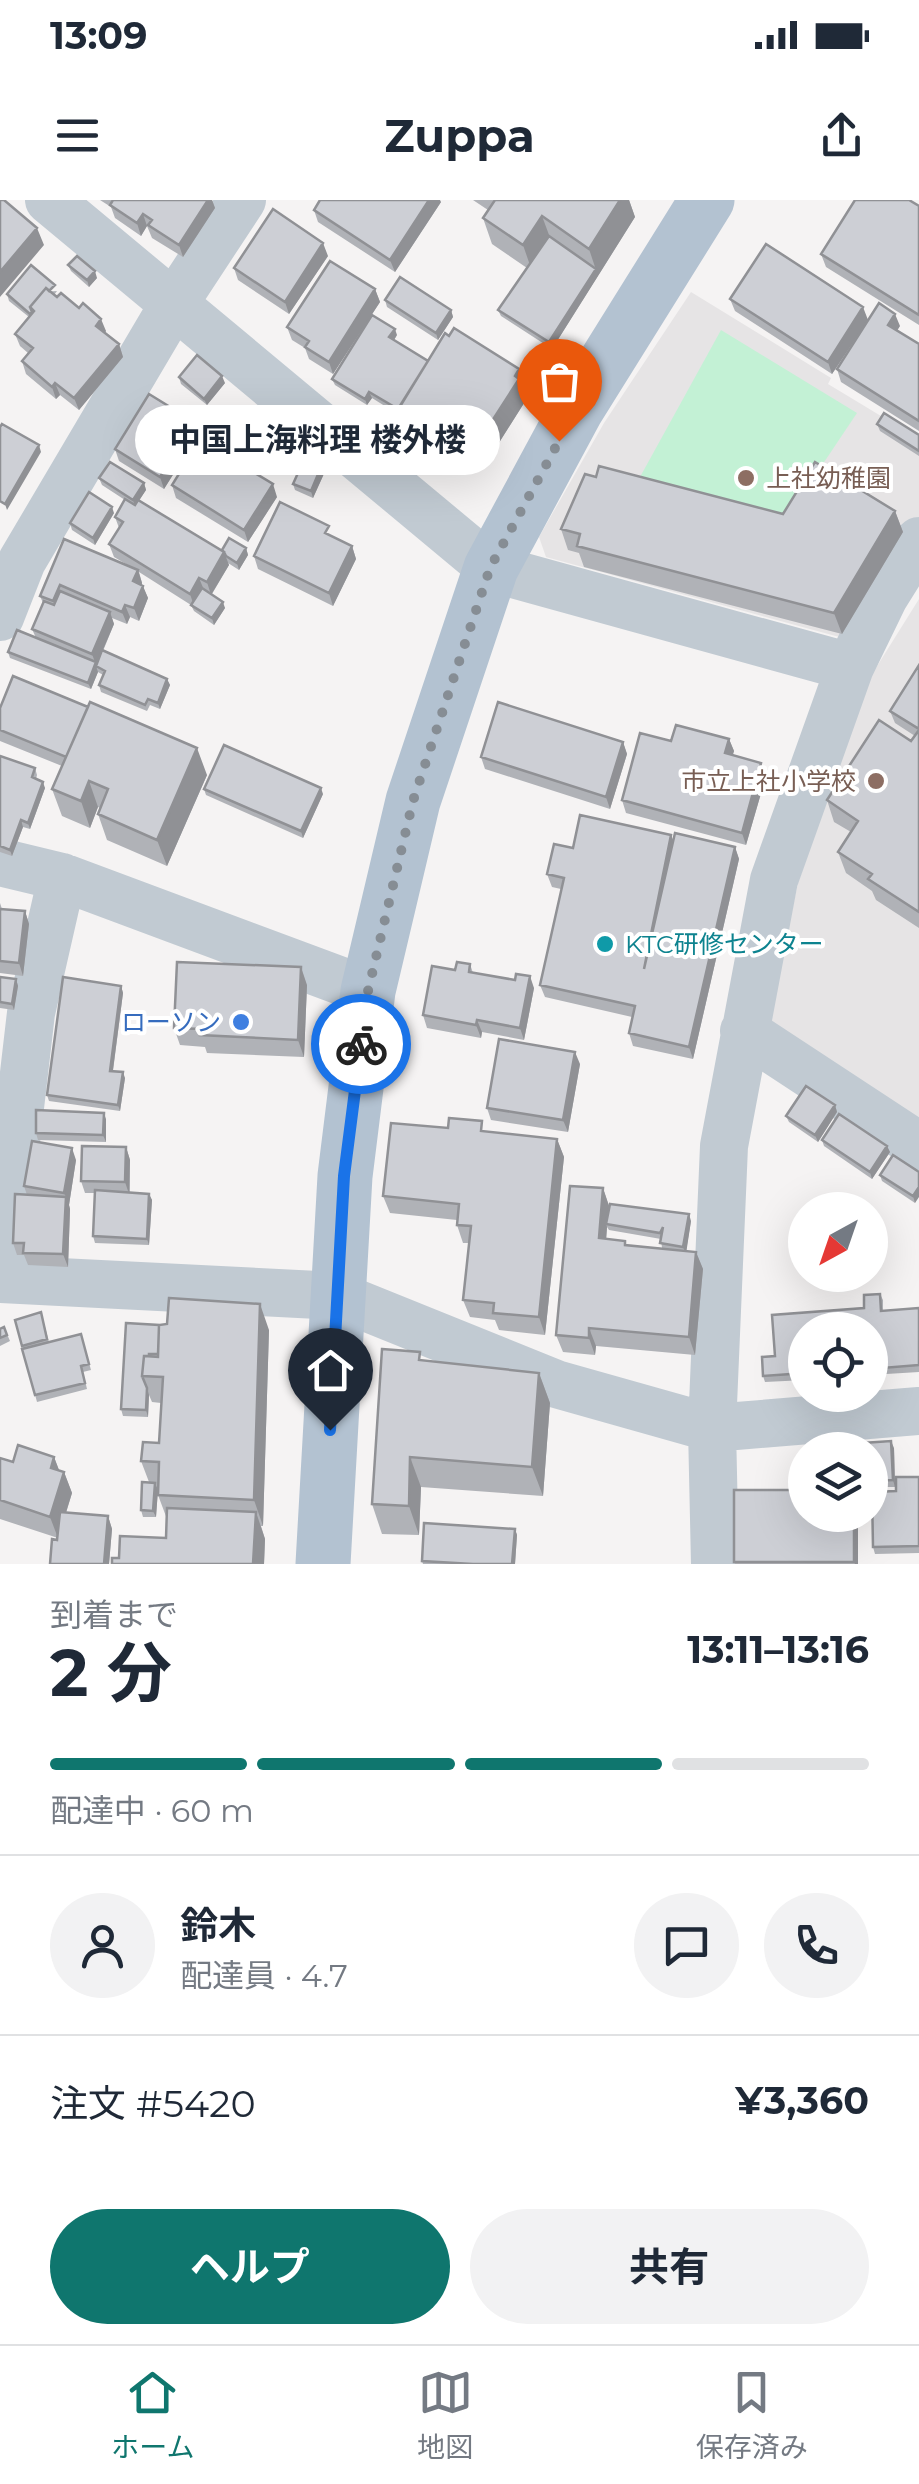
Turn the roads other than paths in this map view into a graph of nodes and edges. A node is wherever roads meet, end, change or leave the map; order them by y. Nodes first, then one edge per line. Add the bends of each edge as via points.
1 (48, 200) edge
2 (242, 200) edge
3 (707, 200) edge
4 (175, 302) junction
5 (919, 541) edge
6 (11, 556) edge
7 (490, 568) junction
8 (0, 618) edge
9 (850, 667) junction
10 (0, 862) edge
11 (62, 877) junction
12 (368, 991) junction
13 (744, 1031) junction
14 (919, 1146) edge
15 (0, 1279) edge
16 (338, 1296) junction
17 (919, 1412) edge
18 (712, 1428) junction
19 (323, 1564) edge
20 (715, 1564) edge

1 - 4 street
2 - 4 street
3 - 7 main road via 576,410
4 - 6 street
4 - 7 street
5 - 9 street
6 - 8 street
7 - 9 street
7 - 12 main road via 413,801
9 - 13 street via 774,880
10 - 11 street
11 - 12 street
11 - 15 street via 31,1013
12 - 16 main road via 344,1176
13 - 14 street
13 - 18 street via 724,1146
15 - 16 street
16 - 18 street via 556,1384
16 - 19 main road
17 - 18 street
18 - 20 street

